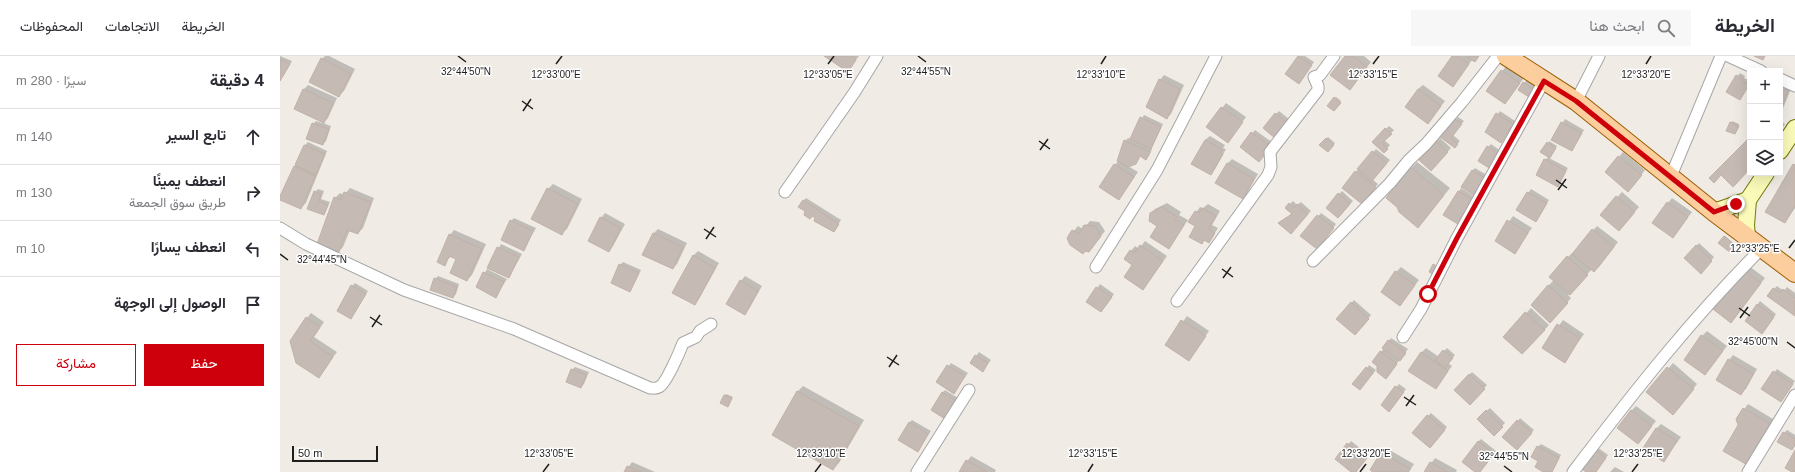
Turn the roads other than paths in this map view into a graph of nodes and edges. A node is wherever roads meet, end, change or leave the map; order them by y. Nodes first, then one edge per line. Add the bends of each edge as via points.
1 (877, 56) edge
2 (1216, 56) edge
3 (1334, 56) edge
4 (1498, 56) edge
5 (1506, 56) edge
6 (1599, 56) edge
7 (1721, 56) edge
8 (1728, 56) edge
9 (1754, 68) edge
10 (1544, 81) junction
11 (1783, 81) edge
12 (1795, 86) edge
13 (1576, 101) junction
14 (1795, 128) edge
15 (1783, 146) edge
16 (1671, 176) junction
17 (1764, 176) edge
18 (785, 192) dead end
19 (1748, 200) junction
20 (1714, 212) junction
21 (280, 228) edge
22 (1747, 238) junction
23 (1762, 248) junction
24 (1313, 261) dead end
25 (1096, 267) dead end
26 (1795, 273) edge
27 (1177, 301) dead end
28 (711, 324) dead end
29 (1403, 338) dead end
30 (969, 390) dead end
31 (1795, 395) edge
32 (917, 472) edge
33 (1573, 472) edge
34 (1748, 472) edge

1 - 18 street
2 - 25 street via 1157,170
3 - 27 street via 1320,75 1314,77 1318,90 1270,152 1271,167 1268,174
4 - 24 street via 1426,144
5 - 10 main road
6 - 13 street
7 - 16 street
8 - 9 street
10 - 13 main road
10 - 29 street
11 - 12 street
13 - 16 main road
14 - 15 street
16 - 20 main road
17 - 19 street
19 - 20 street
19 - 22 street
20 - 22 main road
21 - 28 street via 306,244 404,290 514,329 650,388 661,386 683,343 696,337
22 - 23 main road
23 - 26 main road
23 - 33 street via 1724,286 1651,371
30 - 32 street
31 - 34 street

